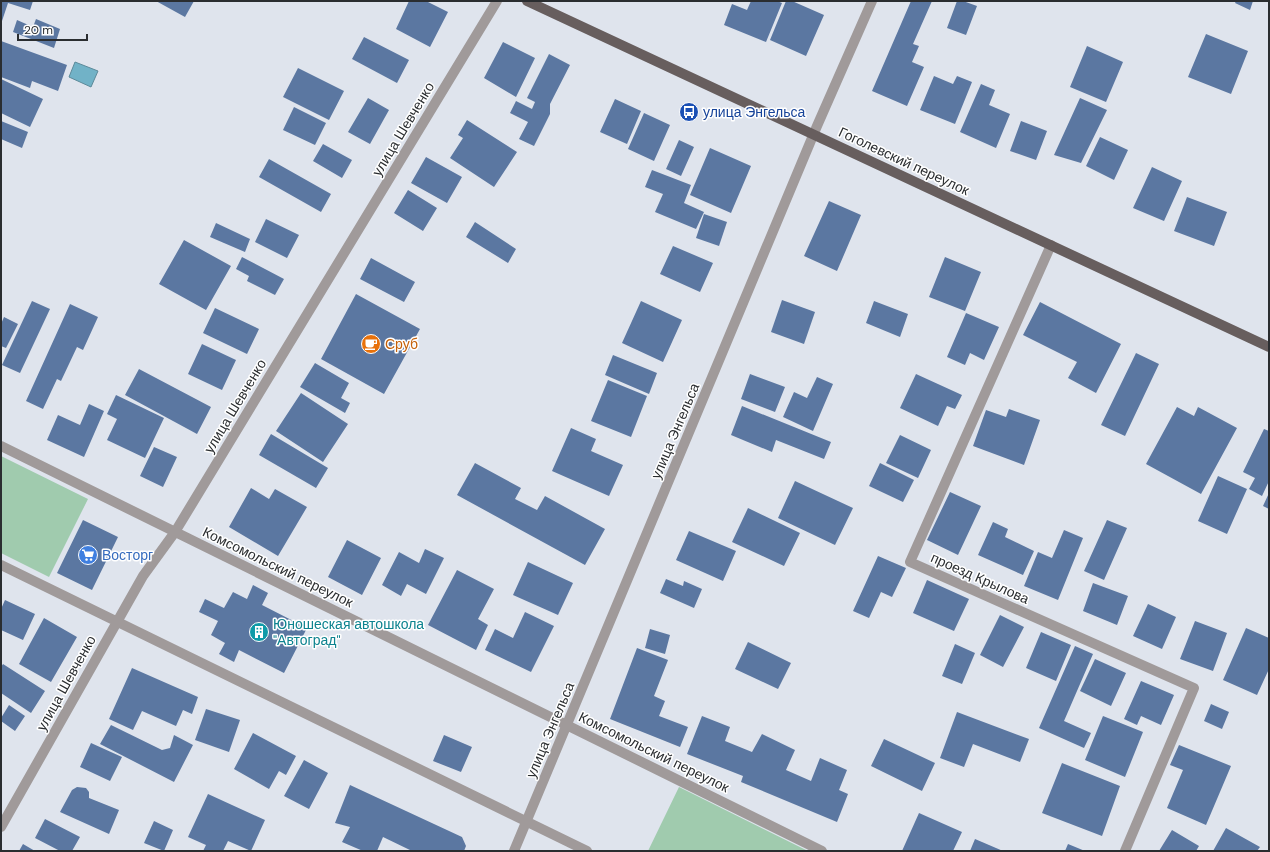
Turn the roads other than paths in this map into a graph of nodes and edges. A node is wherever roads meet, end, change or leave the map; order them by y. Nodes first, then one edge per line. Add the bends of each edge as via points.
1 (497, 1) edge
2 (527, 1) edge
3 (872, 1) edge
4 (814, 135) junction
5 (1051, 245) junction
6 (1269, 347) edge
7 (1, 446) edge
8 (176, 532) junction
9 (1, 565) edge
10 (117, 621) junction
11 (567, 725) junction
12 (527, 821) junction
13 (1, 827) edge
14 (514, 851) edge
15 (587, 851) edge
16 (822, 851) edge
17 (1125, 851) edge

1 - 8 street, улица Шевченко
2 - 4 main road, Гоголевский переулок
3 - 4 street, улица Энгельса
4 - 5 main road, Гоголевский переулок
4 - 11 street, улица Энгельса
5 - 6 main road, Гоголевский переулок
5 - 17 street, проезд Крылова via 910,562 1194,688
7 - 8 street, Комсомольский переулок
8 - 10 street, улица Шевченко via 143,576
8 - 11 street, Комсомольский переулок
9 - 10 street
10 - 12 street
10 - 13 street, улица Шевченко
11 - 12 street, улица Энгельса
11 - 16 street, Комсомольский переулок
12 - 14 street, улица Энгельса
12 - 15 street

